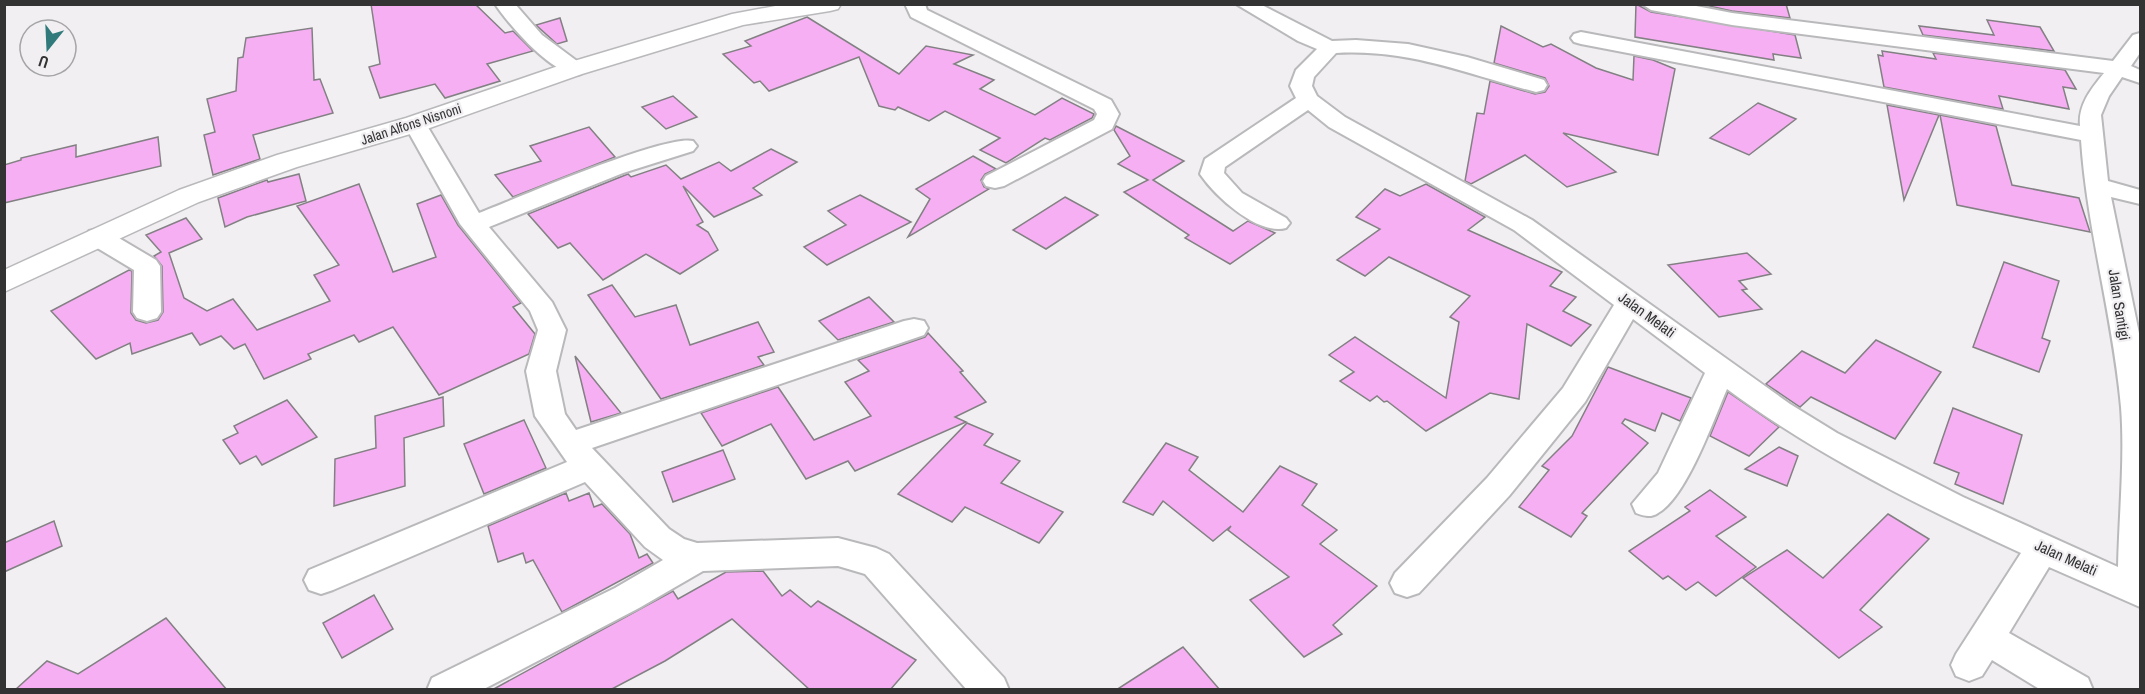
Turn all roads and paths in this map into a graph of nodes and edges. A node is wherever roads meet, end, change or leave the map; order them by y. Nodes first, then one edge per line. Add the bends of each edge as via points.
1 (504, 4) edge
2 (915, 4) edge
3 (1245, 4) edge
4 (1651, 4) edge
5 (813, 5) edge
6 (1581, 38) dead end
7 (2140, 39) edge
8 (1330, 47) junction
9 (573, 69) junction
10 (2129, 73) edge
11 (1536, 85) dead end
12 (1308, 100) junction
13 (415, 124) junction
14 (2090, 135) junction
15 (685, 146) dead end
16 (995, 181) dead end
17 (2096, 185) junction
18 (2140, 197) edge
19 (1277, 223) dead end
20 (473, 224) junction
21 (98, 237) junction
22 (4, 282) edge
23 (1629, 302) junction
24 (147, 312) dead end
25 (914, 328) dead end
26 (1721, 370) junction
27 (2138, 410) edge
28 (578, 456) junction
29 (1648, 504) dead end
30 (2043, 548) junction
31 (697, 557) junction
32 (321, 580) dead end
33 (1407, 583) dead end
34 (2138, 591) edge
35 (445, 690) edge
36 (992, 690) edge
37 (2075, 690) edge

1 - 9 street via 535,39
2 - 16 street via 918,13 1103,105 1108,114 1104,124
3 - 8 street
4 - 10 street via 1732,20
5 - 9 main road, Jalan Alfons Nisnoni via 740,19
6 - 14 street
7 - 10 street, Jalan Santigi
8 - 11 street via 1358,44 1419,52 1466,62
8 - 12 street via 1304,75 1301,86
9 - 13 main road, Jalan Alfons Nisnoni
10 - 14 street, Jalan Santigi via 2098,95 2090,115
12 - 19 street via 1213,164 1212,174 1233,198
12 - 23 street, Jalan Melati via 1337,122 1522,225
13 - 20 street
13 - 21 main road, Jalan Alfons Nisnoni via 244,176
14 - 17 street, Jalan Santigi
15 - 20 street via 615,168
17 - 18 street
17 - 27 street, Jalan Santigi via 2122,306
20 - 28 street via 542,308 552,330 541,371 550,416
21 - 22 main road, Jalan Alfons Nisnoni
21 - 24 street via 147,266
23 - 26 street, Jalan Melati
23 - 33 street via 1574,394 1498,487
25 - 28 street
26 - 29 street via 1670,480
26 - 30 street, Jalan Melati via 1826,441
27 - 34 street, Jalan Santigi
28 - 31 street via 657,538 673,550
28 - 32 street
30 - 34 street, Jalan Melati
30 - 37 street via 1977,651
31 - 35 street via 627,598
31 - 36 street via 837,552 864,558 877,564

